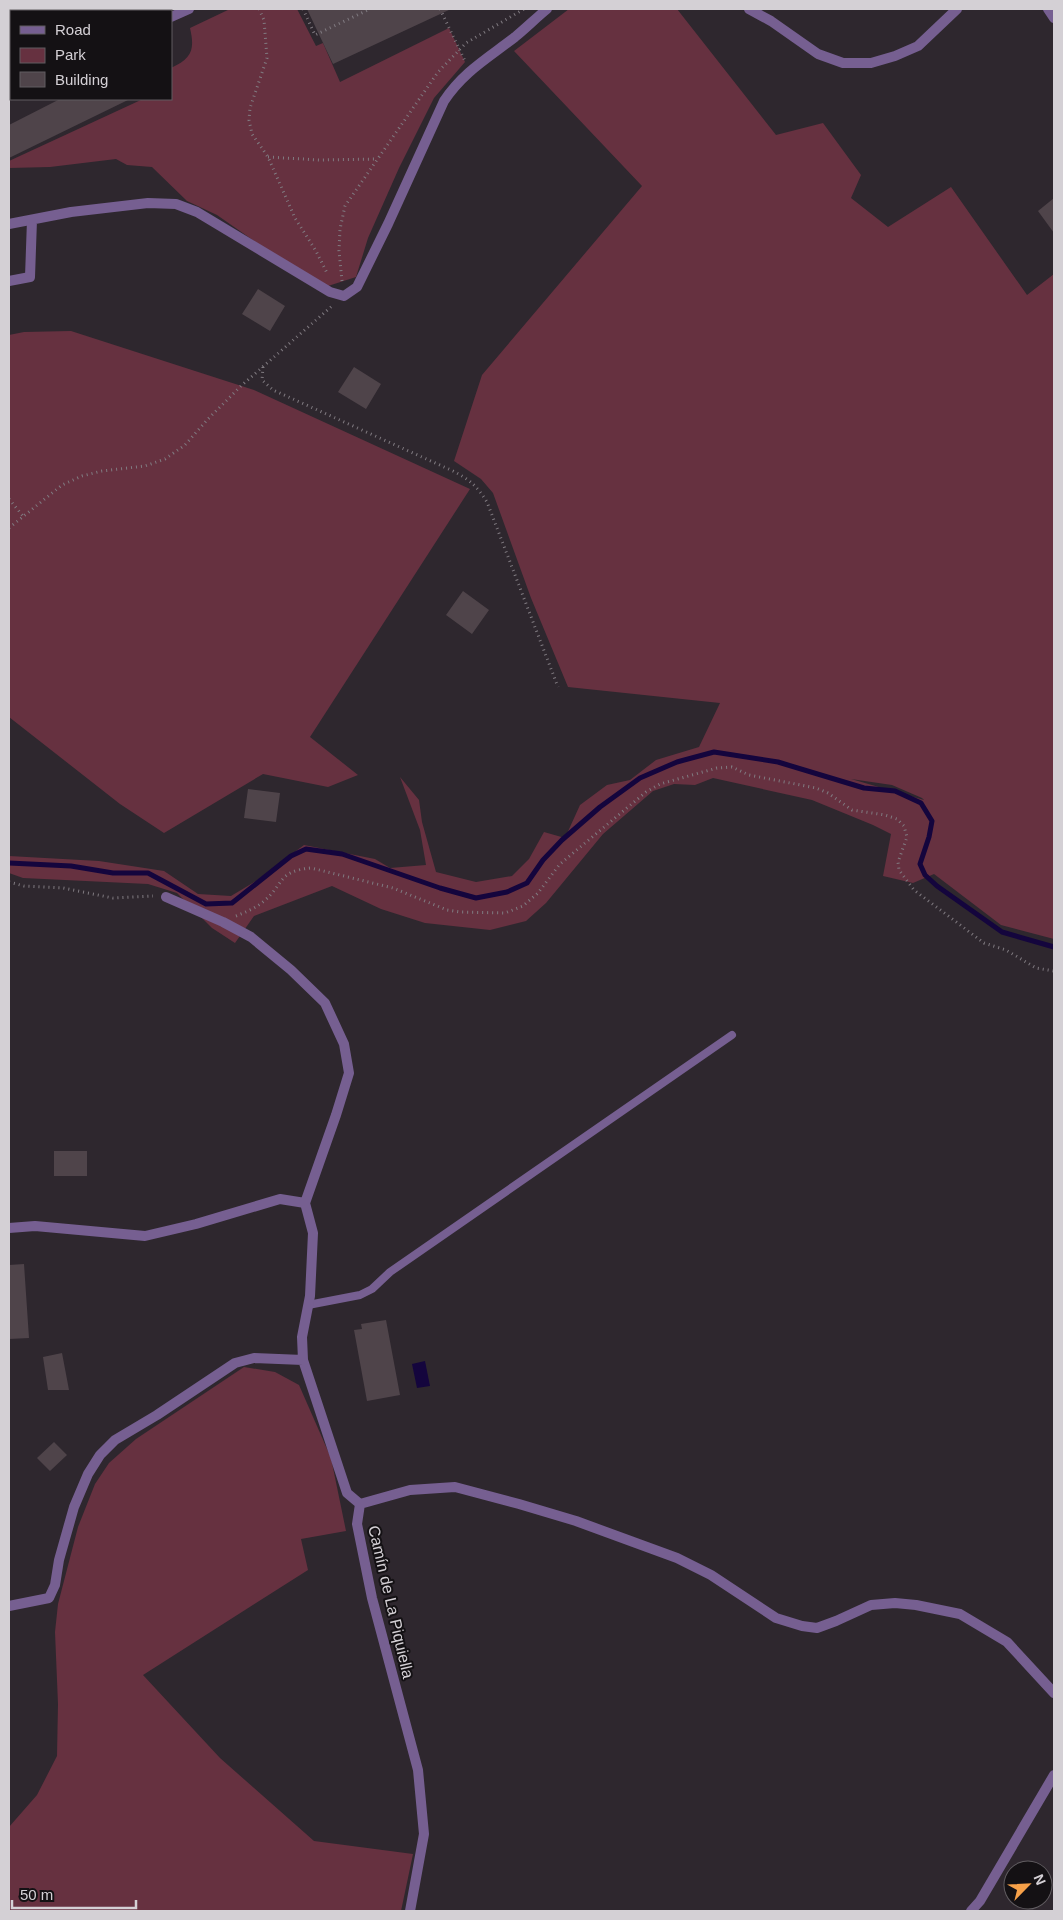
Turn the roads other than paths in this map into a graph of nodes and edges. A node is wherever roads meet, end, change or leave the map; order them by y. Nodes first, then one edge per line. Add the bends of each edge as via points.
1 (189, 9) edge
2 (547, 9) edge
3 (749, 9) edge
4 (957, 9) edge
5 (1048, 9) edge
6 (172, 17) edge
7 (1054, 18) edge
8 (32, 220) junction
9 (9, 224) edge
10 (9, 281) edge
11 (166, 897) road end
12 (732, 1035) dead end
13 (305, 1203) junction
14 (9, 1228) edge
15 (308, 1305) junction
16 (303, 1360) junction
17 (360, 1504) junction
18 (9, 1606) edge
19 (1054, 1693) edge
20 (1054, 1775) edge
21 (410, 1911) edge
22 (971, 1911) edge

1 - 6 street
2 - 8 street via 455,84 444,101 360,281 344,296 330,292 197,212 176,204 148,202
3 - 4 street via 818,54 843,63 870,63 918,46
5 - 7 street
8 - 9 street
8 - 10 street via 30,277
11 - 13 street via 251,937 291,970 325,1003 344,1044 349,1073
12 - 15 lane via 360,1296
13 - 14 street via 280,1198 145,1236 36,1226
13 - 15 street via 313,1233
15 - 16 street via 302,1337
16 - 17 street via 347,1493
16 - 18 street via 254,1358 235,1363 115,1440 88,1474 74,1507 49,1598
17 - 19 street via 410,1490 455,1487 519,1504 677,1558 711,1575 776,1618 802,1626 817,1628 871,1605 895,1603 916,1604 960,1614 1007,1642
17 - 21 street, Camín de La Piquiella via 357,1524 372,1598 418,1770 424,1834
20 - 22 street

